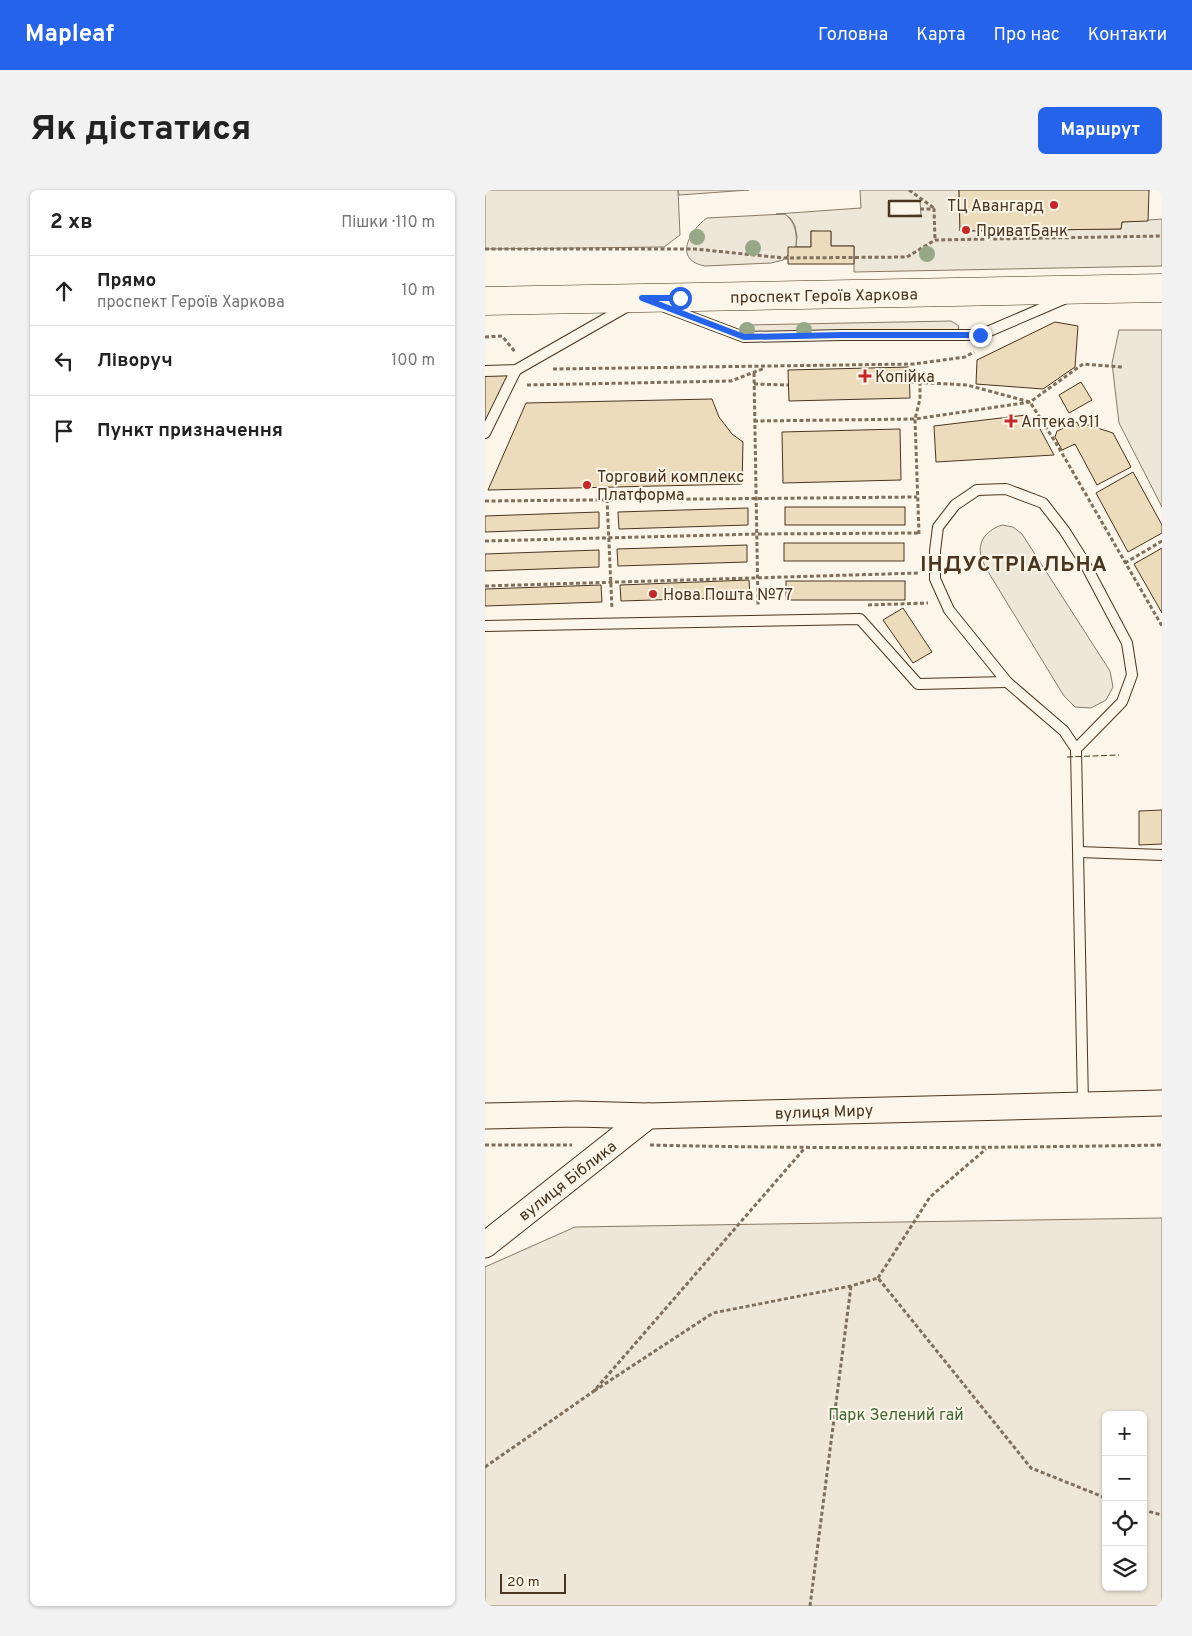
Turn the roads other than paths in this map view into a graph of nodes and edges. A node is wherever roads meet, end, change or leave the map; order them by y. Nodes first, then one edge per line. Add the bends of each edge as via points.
1 (1162, 288) edge
2 (1086, 290) junction
3 (642, 298) junction
4 (485, 301) edge
5 (521, 368) junction
6 (485, 371) edge
7 (485, 433) edge
8 (485, 626) edge
9 (1007, 682) junction
10 (1076, 749) junction
11 (1079, 852) junction
12 (1162, 855) edge
13 (1162, 1103) edge
14 (1083, 1104) junction
15 (485, 1116) edge
16 (648, 1116) junction
17 (485, 1244) edge

1 - 2 main road, проспект Героїв Харкова
2 - 3 main road, проспект Героїв Харкова
2 - 3 lane via 980,335 744,337
3 - 4 main road, проспект Героїв Харкова
3 - 5 lane
5 - 6 lane
5 - 7 lane
8 - 9 lane via 859,620 919,684
9 - 10 lane via 1064,731
9 - 10 lane via 949,610 935,579 938,527 955,505 977,490 1006,489 1043,503 1083,560 1127,643 1132,675 1122,702
10 - 11 lane
11 - 12 lane
11 - 14 lane
13 - 14 street, вулиця Миру
14 - 16 street, вулиця Миру
15 - 16 street, вулиця Миру
16 - 17 street, вулиця Біблика

